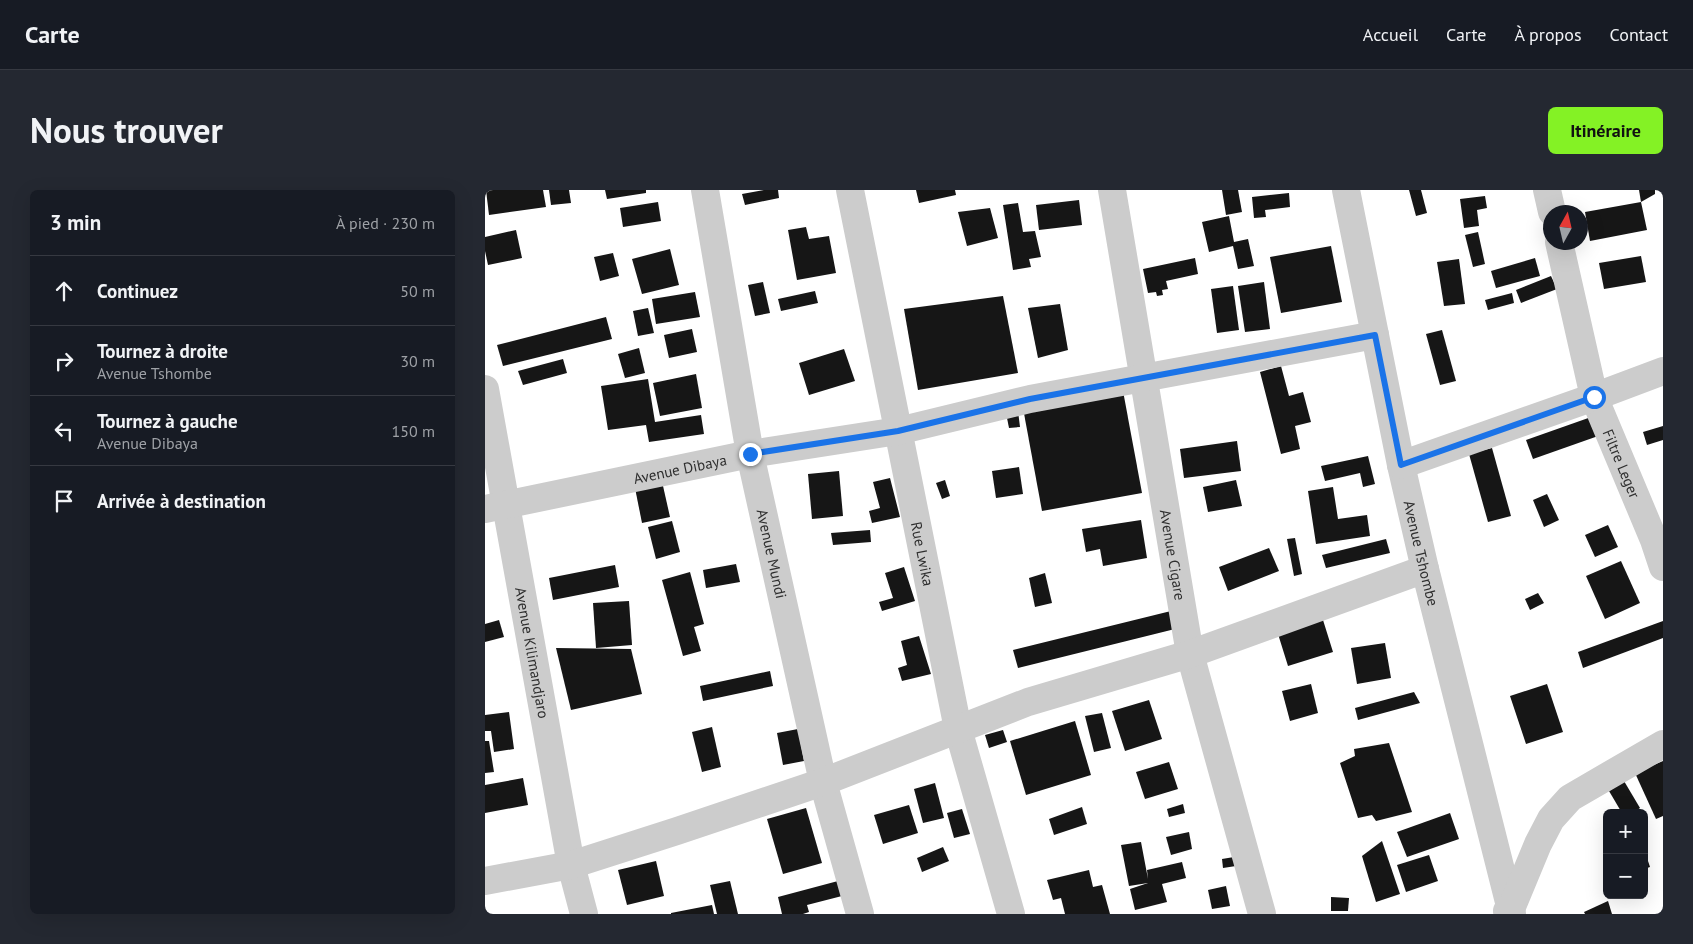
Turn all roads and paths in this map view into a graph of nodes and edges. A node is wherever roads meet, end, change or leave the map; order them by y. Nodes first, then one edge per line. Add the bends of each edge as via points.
1 (705, 190) edge
2 (850, 190) edge
3 (1112, 190) edge
4 (1346, 190) edge
5 (1547, 190) edge
6 (1550, 205) edge
7 (1561, 250) edge
8 (1375, 335) junction
9 (1663, 371) edge
10 (1143, 377) junction
11 (485, 389) edge
12 (1594, 397) junction
13 (898, 431) junction
14 (750, 454) junction
15 (1401, 465) junction
16 (496, 507) edge
17 (1663, 567) edge
18 (1425, 569) junction
19 (1190, 654) junction
20 (958, 729) junction
21 (1663, 744) edge
22 (823, 782) junction
23 (571, 865) junction
24 (485, 881) edge
25 (1508, 912) edge
26 (584, 914) edge
27 (860, 914) edge
28 (1011, 914) edge
29 (1262, 914) edge

1 - 14 street, Avenue Mundi
2 - 13 street, Rue Lwika
3 - 10 street, Avenue Cigare
4 - 8 street, Avenue Tshombe
5 - 6 street
7 - 12 street, Filtre Leger
8 - 10 street, Avenue Dibaya
8 - 15 street, Avenue Tshombe
9 - 12 street
10 - 13 street, Avenue Dibaya via 1030,399
10 - 19 street, Avenue Cigare
11 - 16 street, Avenue Kilimandjaro
12 - 15 street
12 - 17 street, Filtre Leger
13 - 14 street, Avenue Dibaya
13 - 20 street, Rue Lwika
14 - 16 street, Avenue Dibaya
14 - 22 street, Avenue Mundi
15 - 18 street, Avenue Tshombe
16 - 23 street, Avenue Kilimandjaro
18 - 19 street
18 - 25 street, Avenue Tshombe
19 - 20 street via 1028,702
19 - 29 street, Avenue Cigare
20 - 22 street
20 - 28 street, Rue Lwika
21 - 25 street via 1570,798 1551,819
22 - 23 street
22 - 27 street, Avenue Mundi
23 - 24 street
23 - 26 street, Avenue Kilimandjaro

